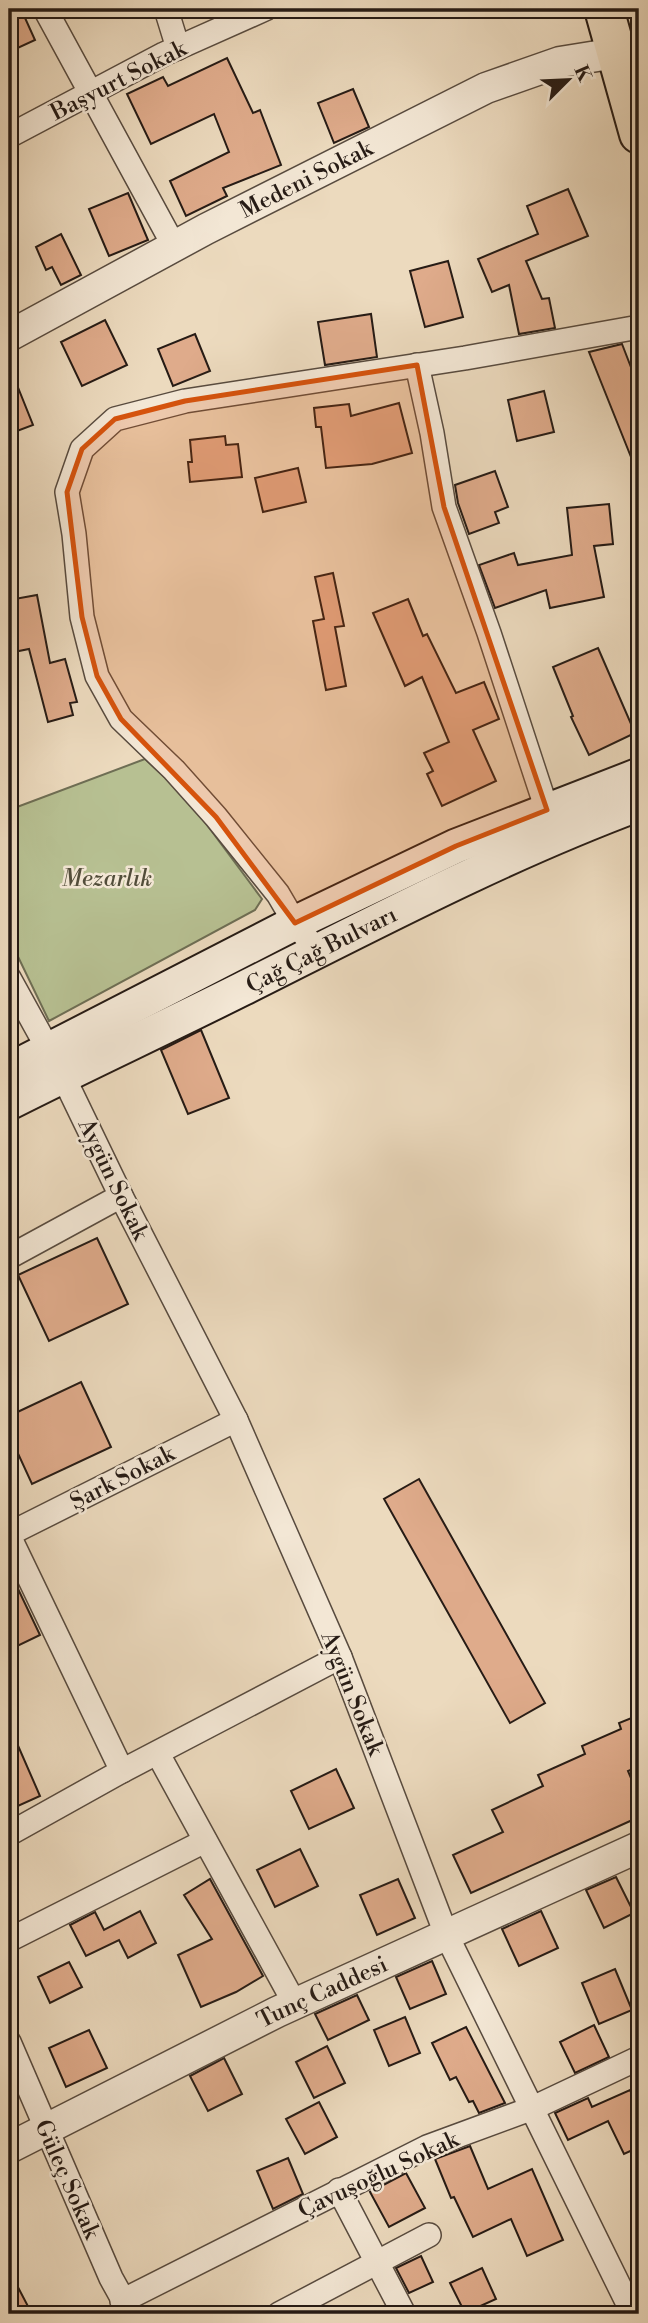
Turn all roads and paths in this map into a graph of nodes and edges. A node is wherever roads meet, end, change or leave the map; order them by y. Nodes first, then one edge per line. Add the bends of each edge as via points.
1 (45, 9) edge
2 (166, 9) edge
3 (265, 9) edge
4 (604, 9) edge
5 (178, 48) junction
6 (616, 53) junction
7 (90, 93) junction
8 (639, 134) edge
9 (9, 136) edge
10 (174, 246) junction
11 (639, 327) edge
12 (9, 336) edge
13 (417, 365) junction
14 (639, 775) edge
15 (639, 804) edge
16 (547, 810) junction
17 (295, 923) junction
18 (317, 951) junction
19 (9, 978) edge
20 (56, 1062) junction
21 (9, 1070) edge
22 (9, 1103) edge
23 (121, 1196) junction
24 (9, 1257) edge
25 (236, 1420) junction
26 (9, 1535) edge
27 (340, 1657) junction
28 (158, 1754) junction
29 (122, 1771) junction
30 (9, 1834) edge
31 (205, 1841) junction
32 (639, 1847) edge
33 (446, 1934) junction
34 (9, 1940) edge
35 (295, 2004) junction
36 (9, 2042) edge
37 (639, 2058) edge
38 (533, 2108) junction
39 (46, 2129) junction
40 (9, 2148) edge
41 (339, 2190) junction
42 (429, 2235) dead end
43 (377, 2261) junction
44 (127, 2307) edge
45 (279, 2314) edge
46 (404, 2314) edge
47 (633, 2314) edge

1 - 7 street
2 - 5 street
3 - 5 street, Başyurt Sokak
4 - 6 highway
5 - 7 street, Başyurt Sokak
6 - 8 highway
6 - 10 street, Medeni Sokak via 559,62 486,88
7 - 9 street, Başyurt Sokak
7 - 10 street
10 - 12 street, Medeni Sokak
11 - 13 street
13 - 16 street via 444,507
13 - 17 street via 185,401 115,419 82,449 66,492 82,617 97,676 121,719 216,817 278,894
14 - 16 main road, Çağ Çağ Bulvarı
15 - 18 main road, Çağ Çağ Bulvarı via 579,827
16 - 17 main road, Çağ Çağ Bulvarı via 456,846
17 - 18 street
17 - 20 main road, Çağ Çağ Bulvarı
18 - 20 main road, Çağ Çağ Bulvarı
19 - 20 street, Aygün Sokak
20 - 21 main road, Çağ Çağ Bulvarı
20 - 22 main road, Çağ Çağ Bulvarı
20 - 23 street, Aygün Sokak
23 - 24 street
23 - 25 street, Aygün Sokak
25 - 26 street, Şark Sokak
25 - 27 street, Aygün Sokak
26 - 29 street
27 - 28 street
27 - 33 street, Aygün Sokak
28 - 29 street
28 - 31 street
29 - 30 street
31 - 34 street
31 - 35 street
32 - 33 street, Tunç Caddesi
33 - 35 street, Tunç Caddesi
33 - 38 street, Aygün Sokak
35 - 39 street, Tunç Caddesi
36 - 39 street, Güleç Sokak
37 - 38 street, Çavuşoğlu Sokak
38 - 41 street, Çavuşoğlu Sokak via 428,2147
38 - 47 street, Aygün Sokak
39 - 40 street, Tunç Caddesi
39 - 44 street, Güleç Sokak
41 - 43 street
41 - 44 street, Çavuşoğlu Sokak
42 - 43 street
43 - 45 street
43 - 46 street

